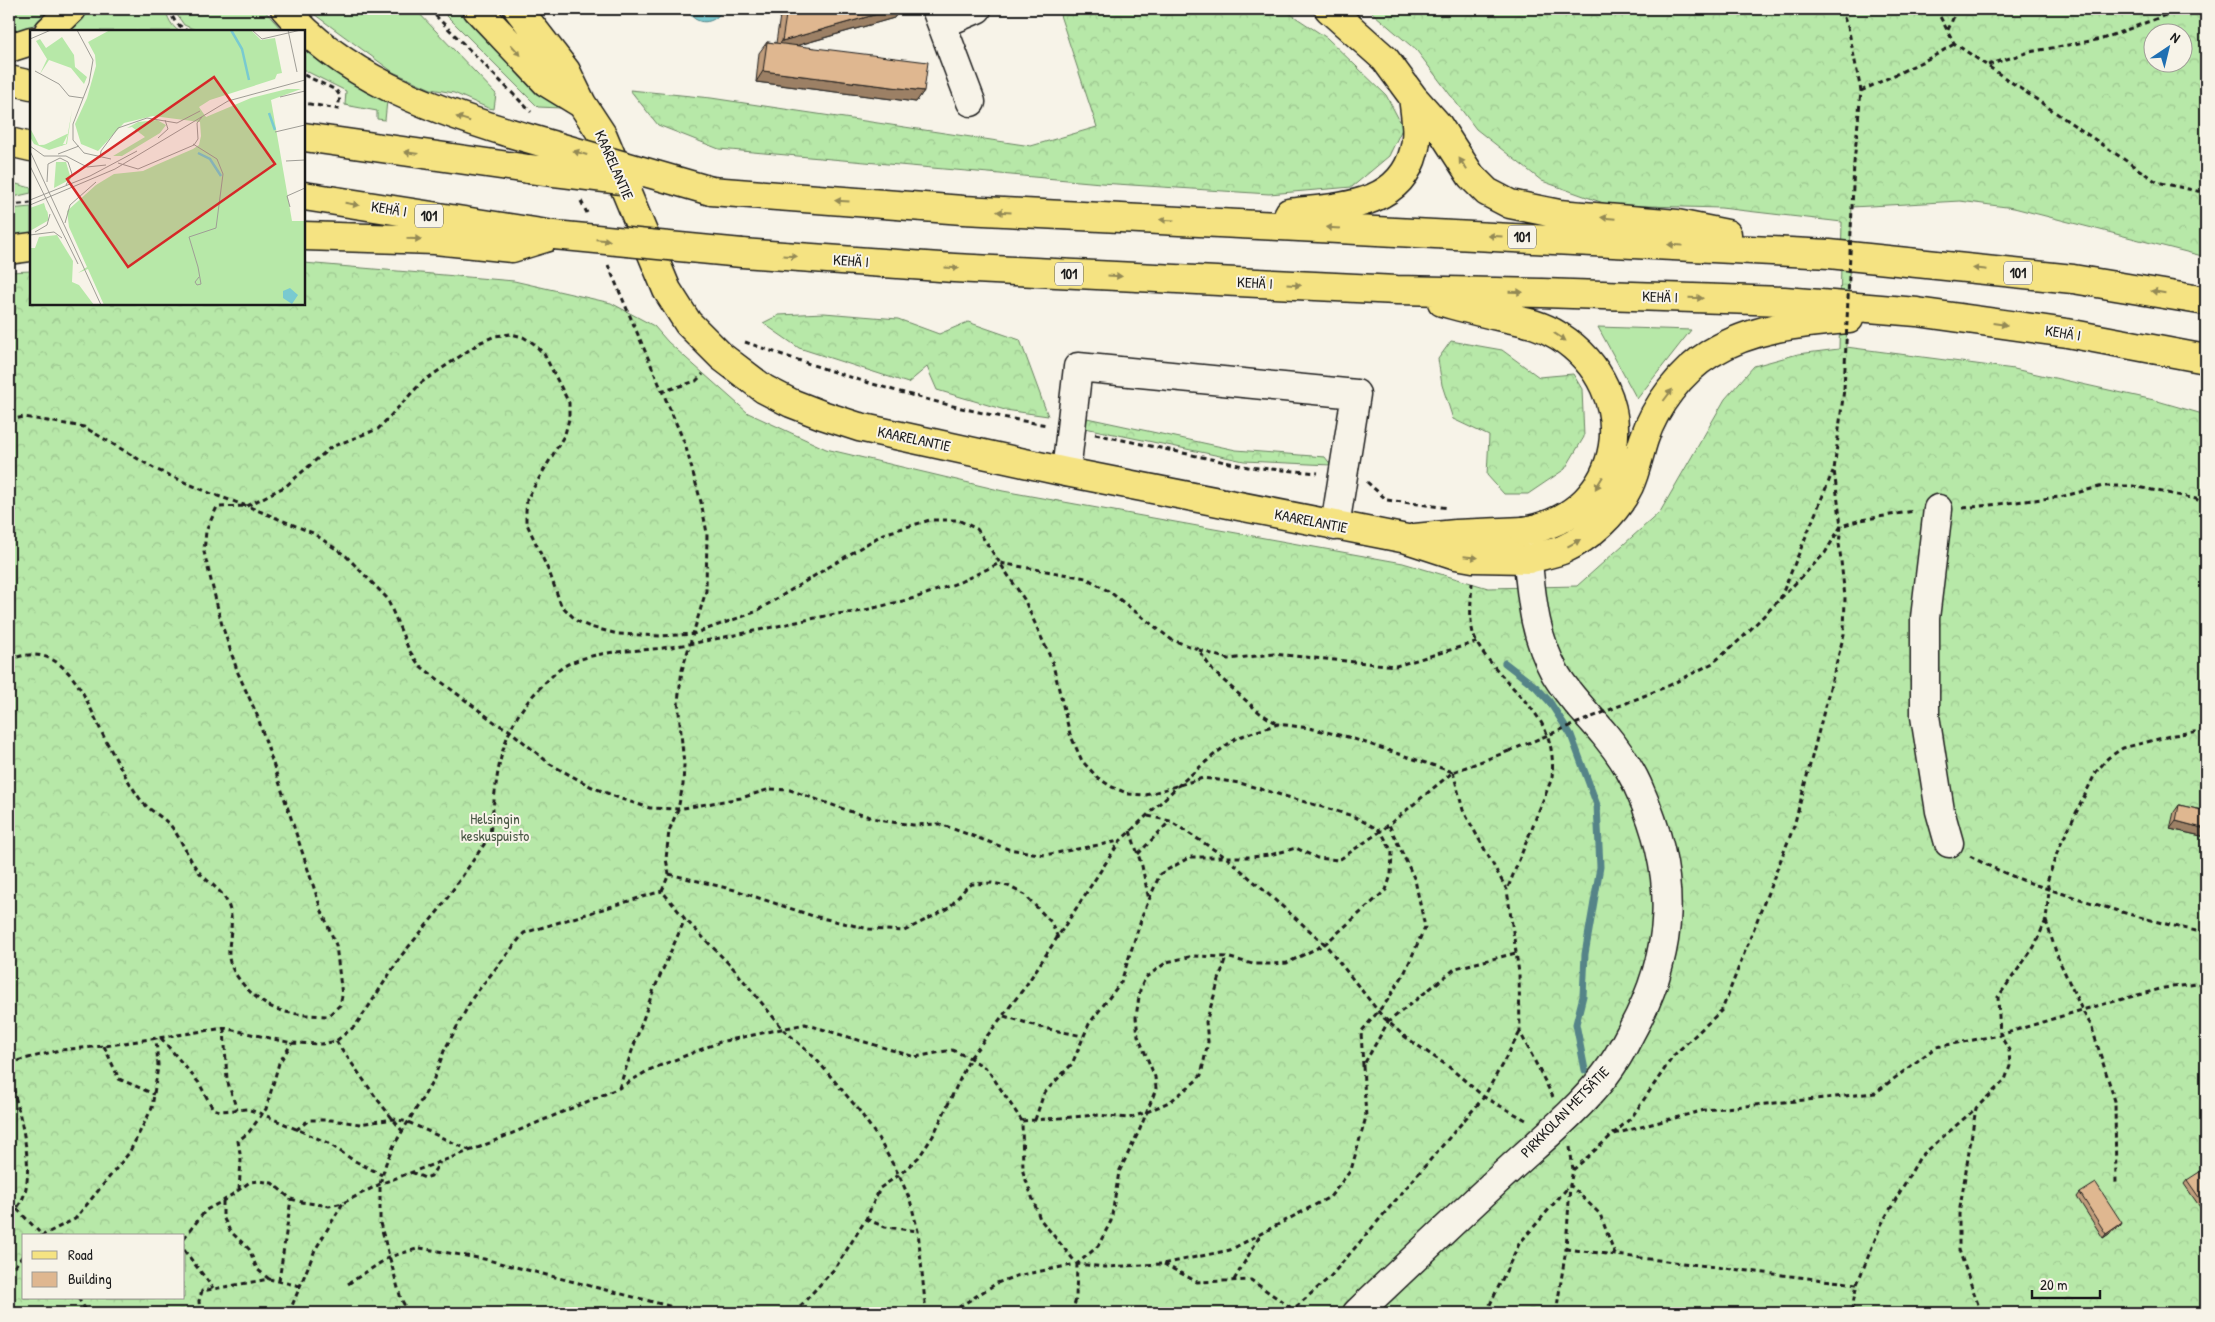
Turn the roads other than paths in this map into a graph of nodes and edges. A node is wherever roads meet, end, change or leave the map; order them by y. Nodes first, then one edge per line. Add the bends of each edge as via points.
1 (72, 9) edge
2 (285, 9) edge
3 (513, 9) edge
4 (518, 9) edge
5 (977, 9) edge
6 (1329, 9) edge
7 (481, 11) edge
8 (939, 16) edge
9 (50, 30) edge
10 (30, 41) edge
11 (9, 48) edge
12 (9, 80) edge
13 (30, 84) edge
14 (1413, 97) junction
15 (970, 102) dead end
16 (582, 104) junction
17 (305, 137) edge
18 (9, 142) edge
19 (30, 147) edge
20 (711, 190) junction
21 (305, 196) edge
22 (1215, 223) junction
23 (305, 236) edge
24 (554, 236) junction
25 (30, 247) edge
26 (9, 250) edge
27 (1829, 254) junction
28 (1397, 290) junction
29 (2206, 301) edge
30 (1917, 312) junction
31 (2206, 359) edge
32 (1066, 472) junction
33 (1938, 509) road end
34 (1335, 526) junction
35 (1524, 531) junction
36 (1407, 539) junction
37 (1528, 559) junction
38 (1949, 843) road end
39 (1357, 1313) edge

1 - 9 main road
20 -> 2 main road, bridge via 448,114 357,70 323,45
3 - 7 main road
4 - 16 main road, KAARELANTIE via 566,71
5 - 8 street
6 - 14 main road via 1385,59
7 -> 16 main road, KAARELANTIE via 546,82
8 - 15 street
10 - 11 main road
12 - 13 main road
14 - 22 main road via 1415,150 1397,184 1378,198 1340,207
27 -> 14 main road via 1677,224 1558,214 1510,204 1487,192 1471,176 1438,124
16 - 32 main road, KAARELANTIE via 603,136 667,290 688,323 722,357 764,390 791,404 859,426
20 -> 17 main road, 101, bridge via 529,170
18 - 19 main road
22 -> 20 main road, 101 via 963,210
21 -> 24 main road, KEHÄ I / 101
27 -> 22 main road, 101
23 -> 24 main road via 435,240 512,248
24 -> 28 main road, KEHÄ I / 101, bridge via 954,268
25 - 26 main road
29 -> 27 main road, 101 via 2073,279
28 -> 30 main road, KEHÄ I / 101 via 1784,301
28 -> 35 main road, KAARELANTIE via 1537,323 1578,350 1600,375 1609,396 1614,437 1602,480 1588,500 1572,514 1544,528
30 -> 31 main road, KEHÄ I / 101 via 2067,333
37 -> 30 main road, KAARELANTIE via 1560,550 1584,538 1607,519 1628,487 1645,438 1666,396 1710,353 1744,336 1785,325
32 - 34 main road, KAARELANTIE
32 - 34 street via 1078,367 1356,394
33 - 38 street via 1925,618 1925,716 1940,811
34 - 36 main road, KAARELANTIE
35 - 36 main road, KAARELANTIE
35 - 37 street, PIRKKOLAN METSÄTIE
36 -> 37 main road, KAARELANTIE via 1473,558
37 - 39 street, PIRKKOLAN METSÄTIE via 1532,610 1548,660 1566,691 1605,735 1638,785 1658,836 1666,886 1659,969 1644,1008 1605,1075 1549,1133

